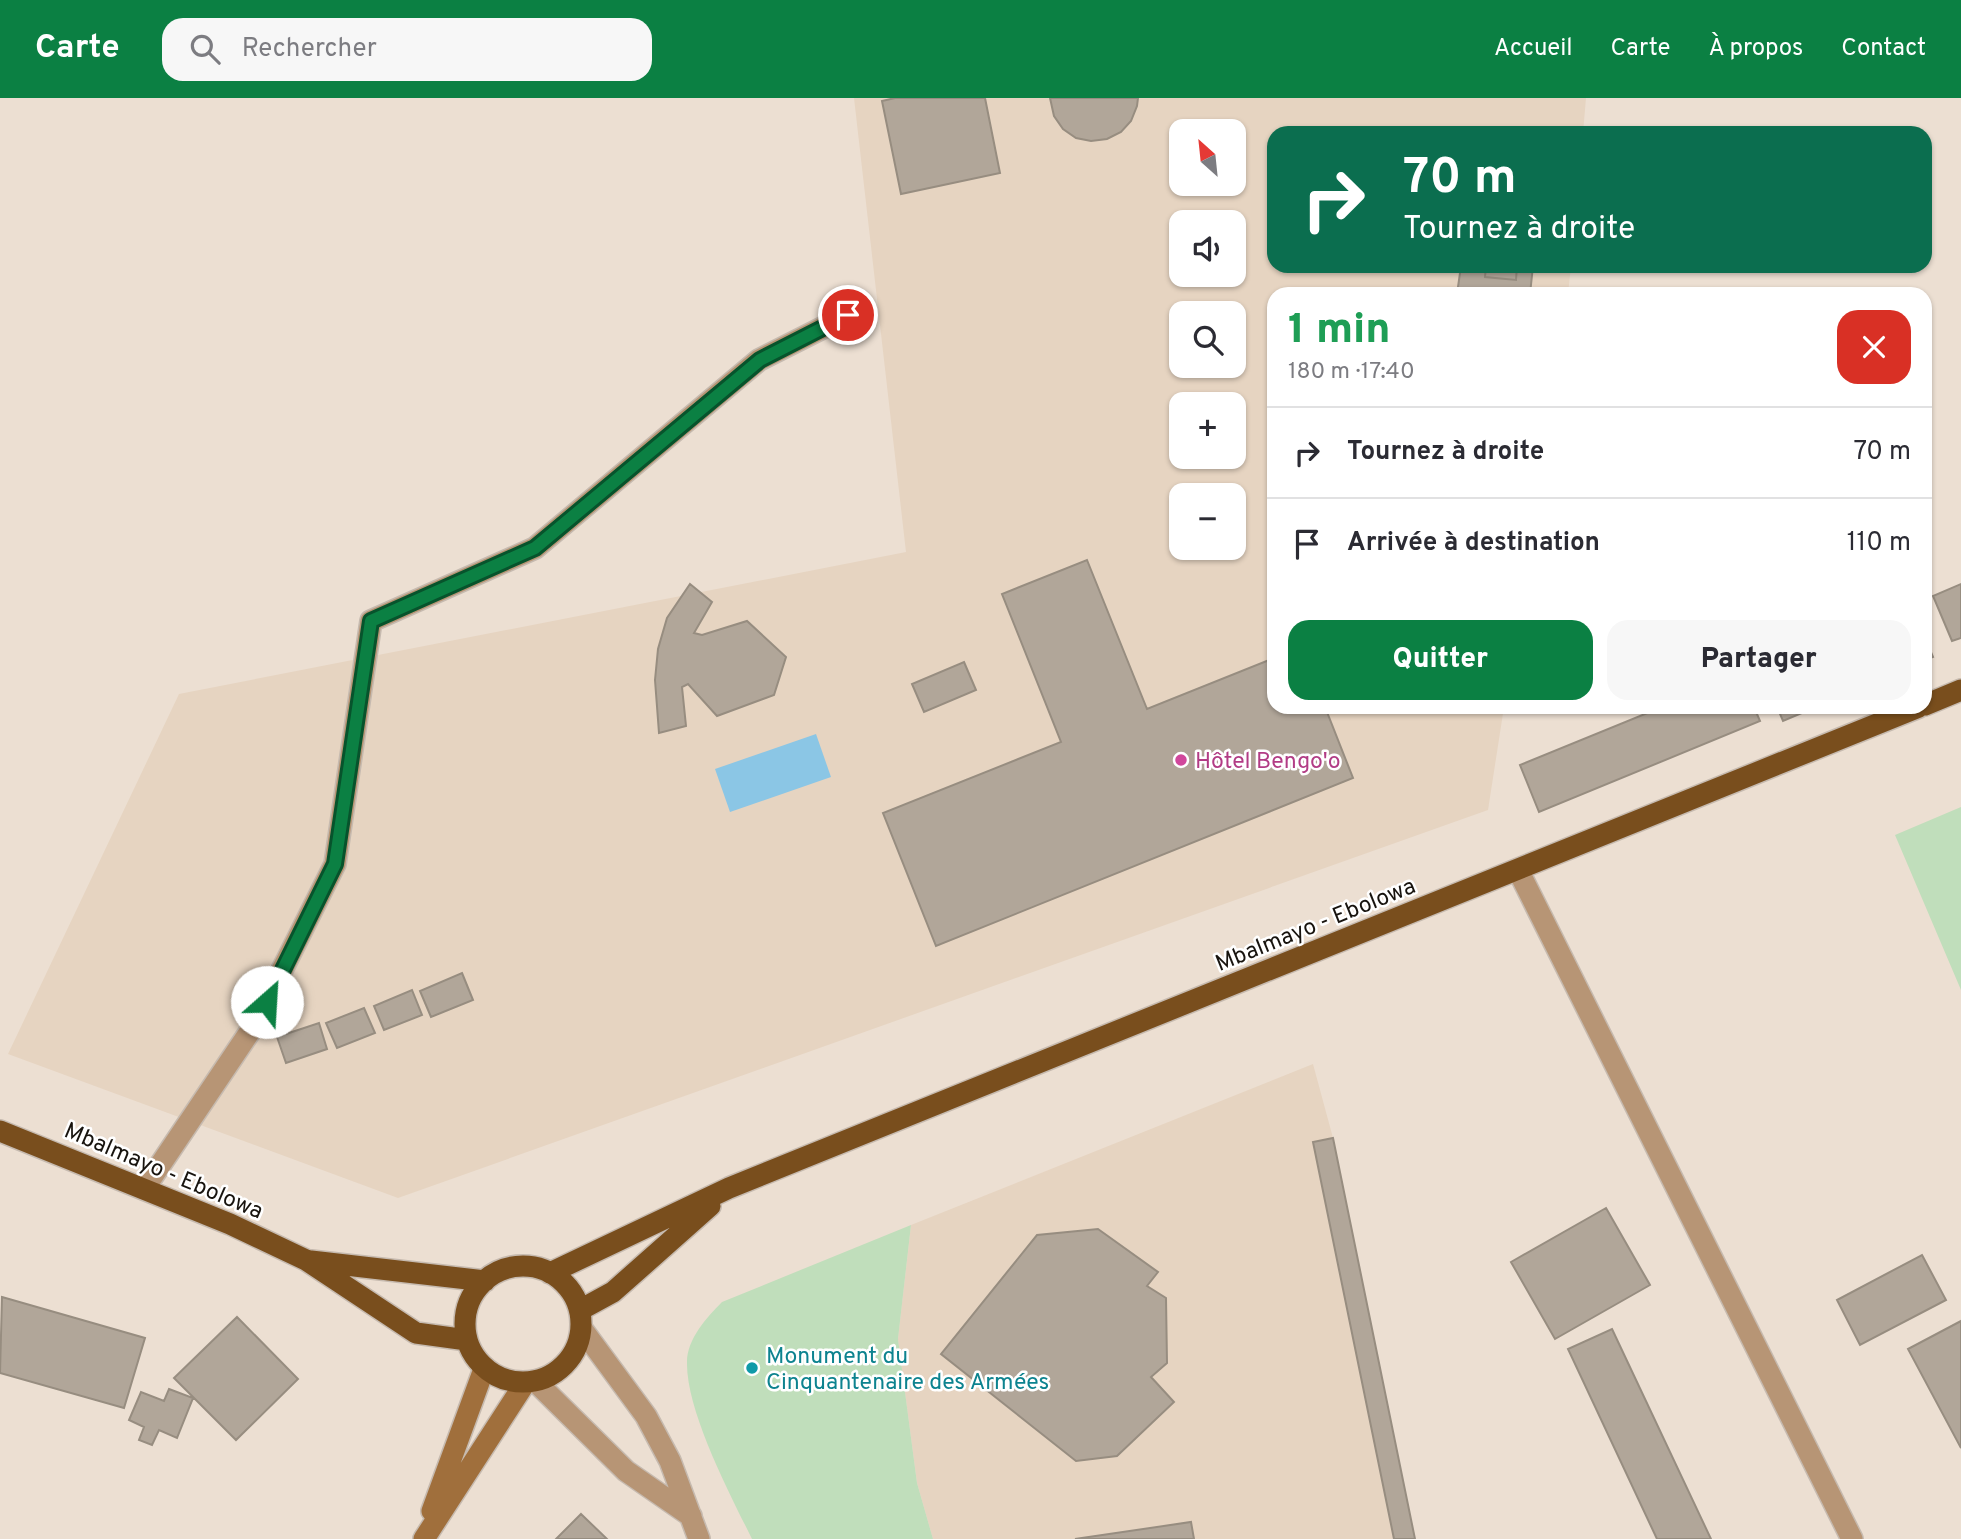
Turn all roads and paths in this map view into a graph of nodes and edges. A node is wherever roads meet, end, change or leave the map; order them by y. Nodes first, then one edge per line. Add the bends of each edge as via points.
1 (848, 315) dead end
2 (1961, 690) edge
3 (1932, 702) edge
4 (1902, 714) edge
5 (1518, 870) junction
6 (0, 1131) edge
7 (729, 1188) junction
8 (144, 1189) junction
9 (306, 1260) junction
10 (550, 1273) junction
11 (485, 1281) junction
12 (581, 1320) junction
13 (467, 1340) junction
14 (484, 1369) junction
15 (530, 1382) junction
16 (691, 1516) junction
17 (423, 1539) edge
18 (699, 1539) edge
19 (1852, 1539) edge

1 - 8 street via 760,360 535,548 371,621 335,864 256,1024
2 - 3 highway
4 - 5 highway, Mbalmayo - Ebolowa
5 - 7 highway, Mbalmayo - Ebolowa
5 - 19 street
6 - 8 highway, Mbalmayo - Ebolowa
7 - 10 highway, Mbalmayo - Ebolowa
7 - 12 highway, Mbalmayo - Ebolowa
8 - 9 highway, Mbalmayo - Ebolowa
9 - 11 highway, Mbalmayo - Ebolowa
9 - 13 highway, Mbalmayo - Ebolowa via 415,1334
10 - 11 highway, Mbalmayo - Ebolowa via 523,1266
10 - 12 highway via 569,1288
11 - 13 highway via 467,1308
12 - 15 highway via 575,1351 565,1365 551,1376
12 - 16 street via 646,1416
13 - 14 highway
14 - 15 highway via 496,1377
14 - 17 main road
15 - 16 street via 626,1471
15 - 17 main road
16 - 18 street

